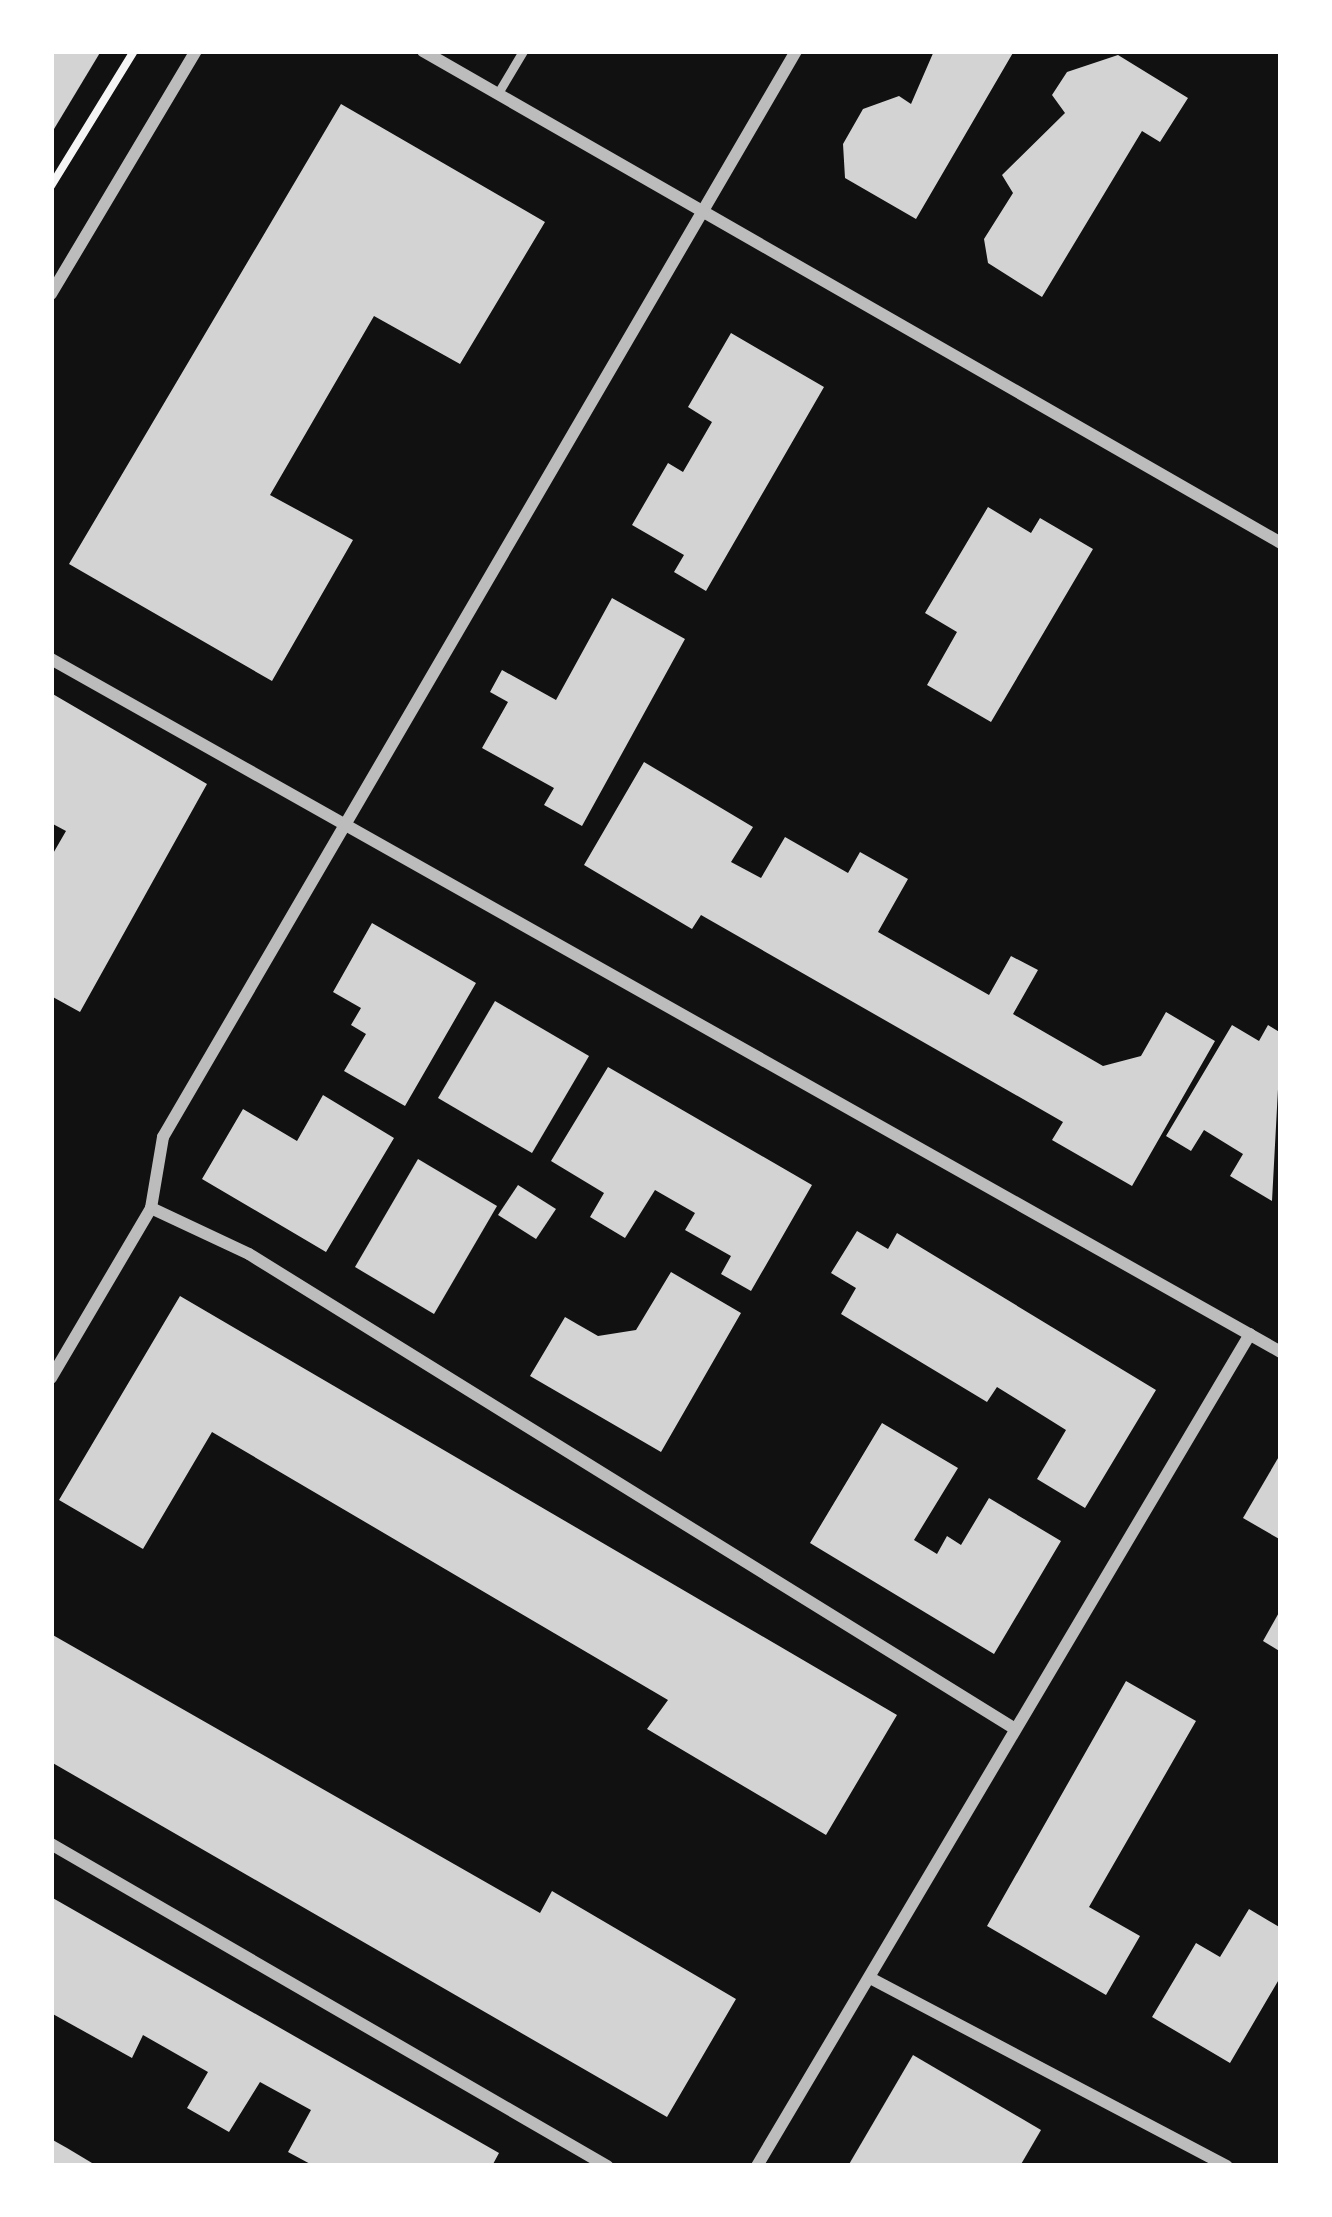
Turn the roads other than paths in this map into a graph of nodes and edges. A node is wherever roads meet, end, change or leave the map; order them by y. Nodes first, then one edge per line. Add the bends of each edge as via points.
1 (196, 51) edge
2 (422, 51) edge
3 (523, 51) edge
4 (796, 51) edge
5 (498, 93) junction
6 (704, 208) junction
7 (51, 294) edge
8 (1281, 543) edge
9 (51, 659) edge
10 (347, 824) junction
11 (151, 1208) junction
12 (1250, 1334) junction
13 (1281, 1352) edge
14 (51, 1378) edge
15 (1012, 1727) junction
16 (51, 1844) edge
17 (872, 1979) junction
18 (607, 2166) edge
19 (757, 2166) edge
20 (1227, 2166) edge

1 - 7 street
2 - 5 street
3 - 5 lane
4 - 6 street
5 - 6 street
6 - 8 street
6 - 10 street
9 - 10 street
10 - 11 street via 163,1137
10 - 12 street
11 - 14 street
11 - 15 street via 249,1253
12 - 13 street
12 - 15 street
15 - 17 street
16 - 18 street
17 - 19 street
17 - 20 street

